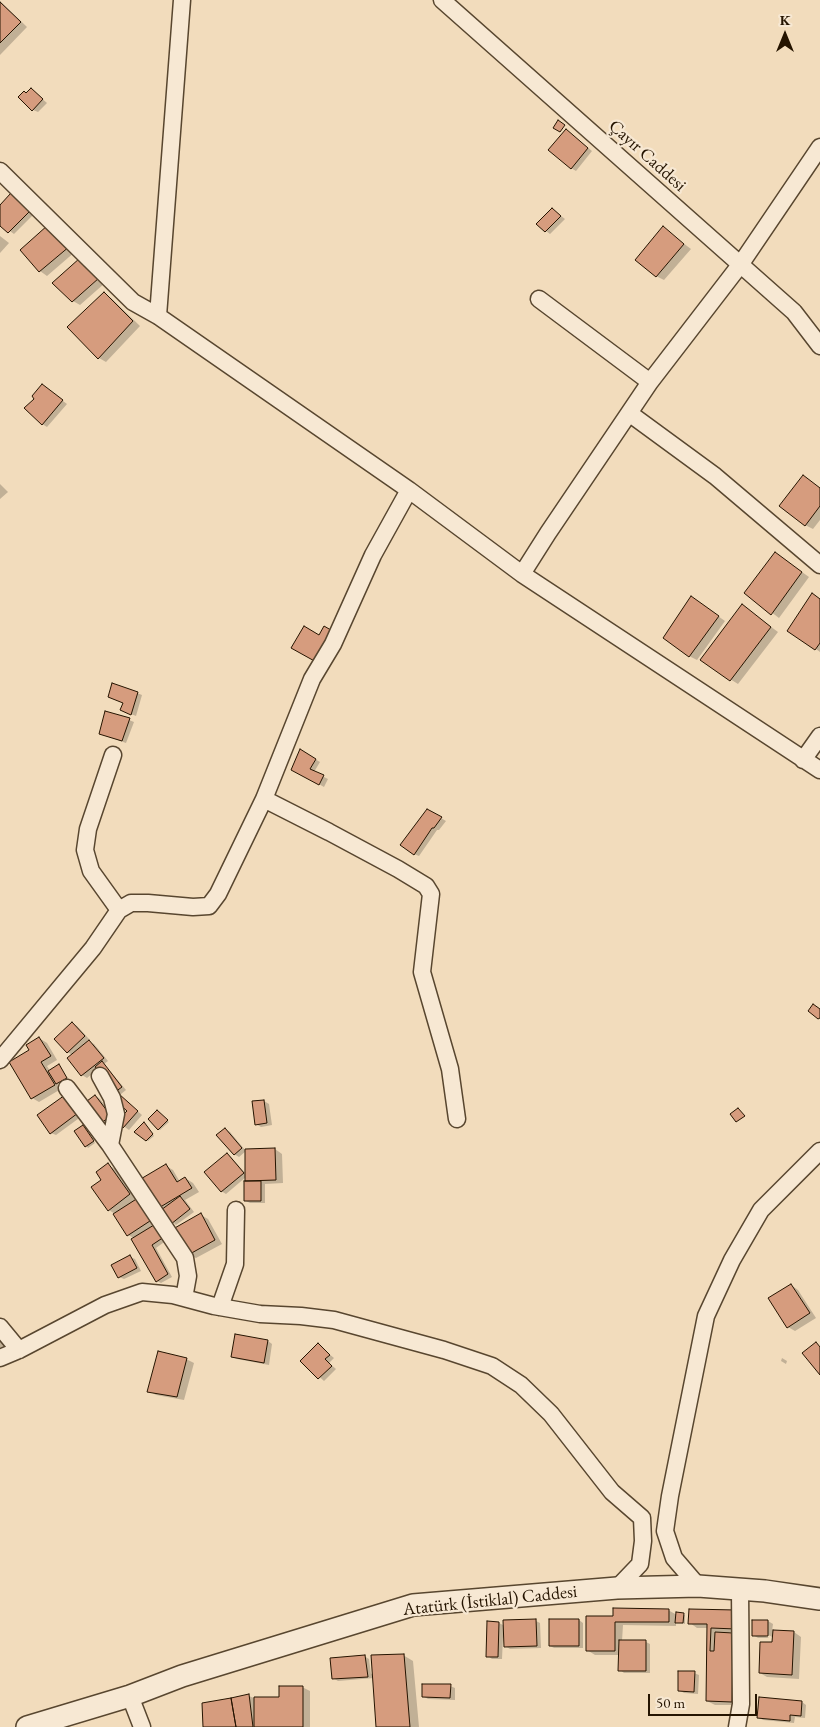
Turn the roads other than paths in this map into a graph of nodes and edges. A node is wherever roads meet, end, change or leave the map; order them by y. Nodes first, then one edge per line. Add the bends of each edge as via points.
1 (182, 0) edge
2 (442, 0) edge
3 (820, 147) edge
4 (0, 171) edge
5 (740, 265) junction
6 (539, 299) dead end
7 (158, 316) junction
8 (820, 346) edge
9 (650, 382) junction
10 (629, 413) junction
11 (409, 490) junction
12 (820, 565) edge
13 (522, 574) junction
14 (820, 736) edge
15 (113, 756) dead end
16 (803, 760) junction
17 (820, 770) edge
18 (264, 799) junction
19 (119, 910) junction
20 (0, 1060) edge
21 (100, 1076) dead end
22 (67, 1088) dead end
23 (457, 1119) dead end
24 (110, 1145) junction
25 (820, 1151) edge
26 (236, 1210) dead end
27 (184, 1298) junction
28 (220, 1307) junction
29 (0, 1327) edge
30 (19, 1350) junction
31 (0, 1358) edge
32 (698, 1586) junction
33 (617, 1588) junction
34 (740, 1590) junction
35 (820, 1599) edge
36 (130, 1696) junction
37 (27, 1727) edge
38 (142, 1727) edge
39 (737, 1727) edge

1 - 7 street
2 - 5 street, Çayır Caddesi
3 - 5 street
4 - 7 street via 133,302
5 - 8 street, Çayır Caddesi via 794,312
5 - 9 street
6 - 9 street
7 - 11 street
9 - 10 street
10 - 12 street via 716,476
10 - 13 street
11 - 13 street
11 - 18 street via 373,555 333,644 312,679
13 - 16 street
14 - 16 street
15 - 19 street via 88,829 85,850 91,871
16 - 17 street
18 - 19 street via 218,894 209,906 193,908 131,903
18 - 23 street via 398,869 426,886 431,894 422,972 450,1069
19 - 20 street
21 - 24 street via 112,1098 116,1114
22 - 24 street
24 - 27 street via 185,1258 188,1276
25 - 32 street via 761,1210 732,1260 706,1316 665,1532 674,1558
26 - 28 street via 235,1264
27 - 28 street
27 - 30 street via 142,1292 105,1305
28 - 33 street via 334,1320 492,1366 521,1385 551,1414 612,1492 642,1518 640,1564
29 - 30 street
30 - 31 street
32 - 33 street, Atatürk (İstiklal) Caddesi
32 - 34 street, Atatürk (İstiklal) Caddesi
33 - 36 street, Atatürk (İstiklal) Caddesi via 413,1605 182,1676
34 - 35 street, Atatürk (İstiklal) Caddesi
34 - 39 street via 741,1704
36 - 37 street, Atatürk (İstiklal) Caddesi
36 - 38 street

